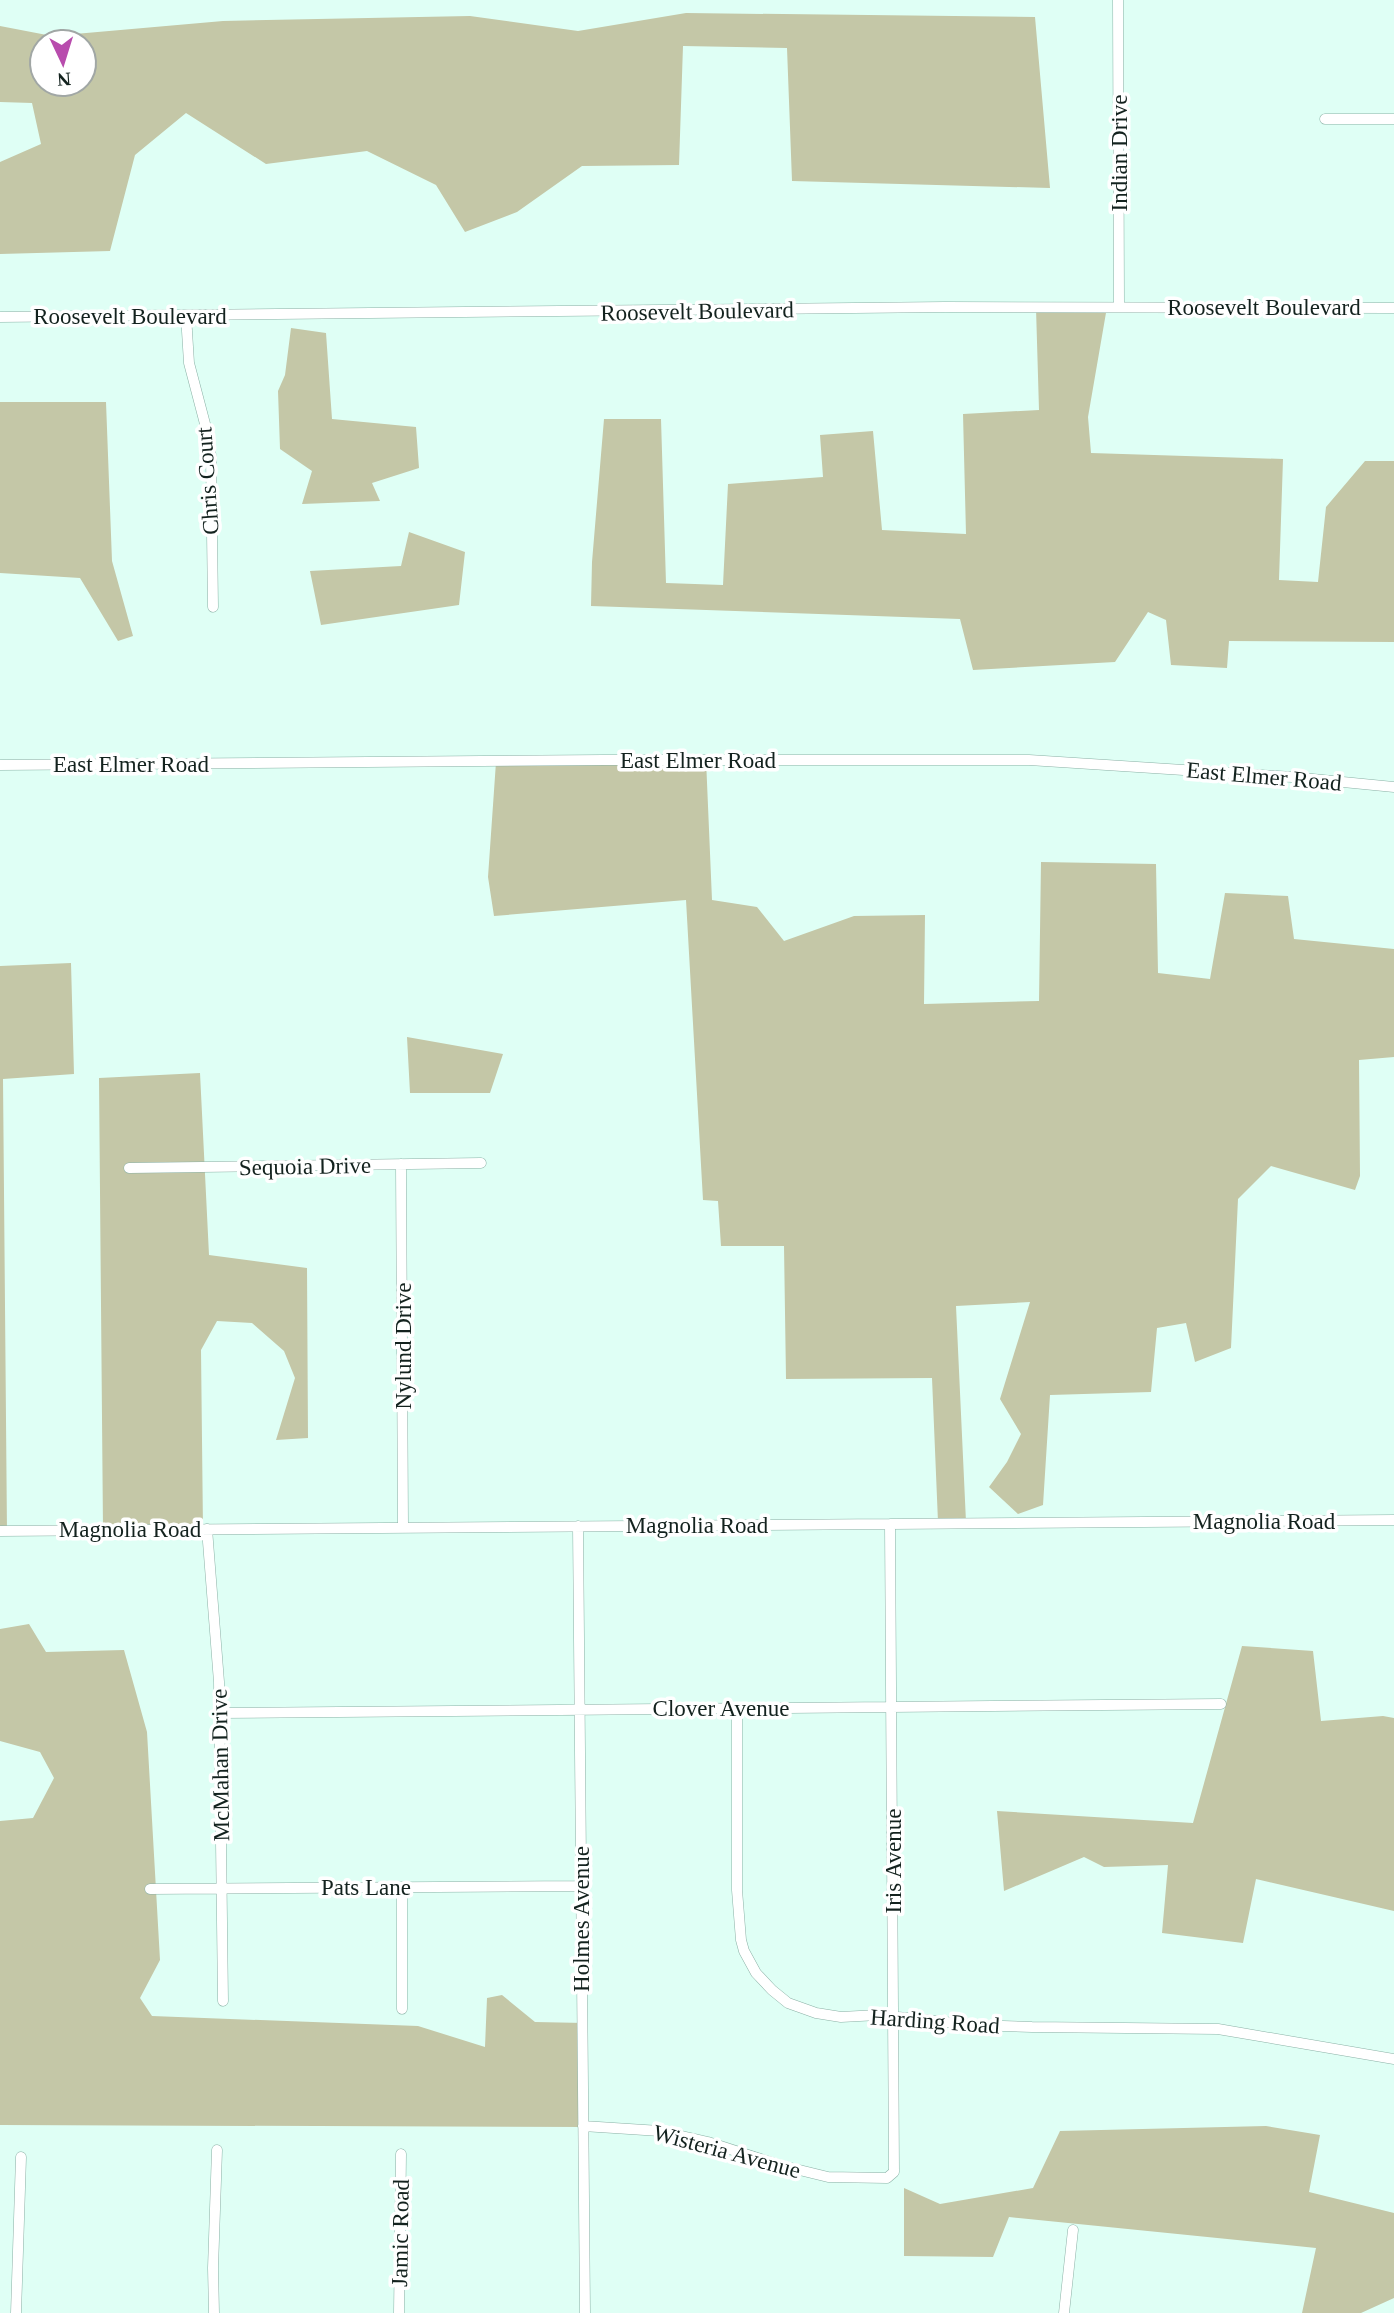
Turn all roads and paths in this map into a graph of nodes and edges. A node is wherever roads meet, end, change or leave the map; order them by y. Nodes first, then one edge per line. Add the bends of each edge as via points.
1 (1118, 0) edge
2 (1394, 118) edge
3 (1325, 119) dead end
4 (1119, 306) junction
5 (1394, 308) edge
6 (186, 316) junction
7 (0, 317) edge
8 (213, 607) dead end
9 (0, 765) edge
10 (1394, 786) edge
11 (481, 1163) dead end
12 (401, 1164) junction
13 (129, 1168) dead end
14 (1394, 1520) edge
15 (890, 1524) junction
16 (578, 1526) junction
17 (403, 1527) junction
18 (207, 1529) junction
19 (0, 1531) edge
20 (1221, 1704) dead end
21 (892, 1706) junction
22 (737, 1708) junction
23 (580, 1709) junction
24 (220, 1713) junction
25 (581, 1886) junction
26 (402, 1887) junction
27 (222, 1888) junction
28 (150, 1889) dead end
29 (223, 2001) dead end
30 (402, 2009) dead end
31 (894, 2016) junction
32 (1394, 2059) edge
33 (583, 2126) junction
34 (217, 2150) dead end
35 (401, 2154) dead end
36 (21, 2157) dead end
37 (870, 2178) joint
38 (1073, 2230) dead end
39 (16, 2313) edge
40 (214, 2313) edge
41 (399, 2313) edge
42 (585, 2313) edge
43 (1064, 2313) edge

1 - 4 street, Indian Drive
2 - 3 street
4 - 5 street, Roosevelt Boulevard
4 - 6 street, Roosevelt Boulevard
6 - 7 street, Roosevelt Boulevard
6 - 8 street, Chris Court via 189,363 211,457
9 - 10 street, East Elmer Road via 1030,760
11 - 12 street, Sequoia Drive
12 - 13 street, Sequoia Drive
12 - 17 street, Nylund Drive
14 - 15 street, Magnolia Road
15 - 16 street, Magnolia Road
15 - 21 street, Iris Avenue
16 - 17 street, Magnolia Road
16 - 23 street, Holmes Avenue
17 - 18 street, Magnolia Road
18 - 19 street, Magnolia Road
18 - 24 street, McMahan Drive
20 - 21 street, Clover Avenue
21 - 22 street, Clover Avenue
21 - 31 street, Iris Avenue
22 - 23 street, Clover Avenue
22 - 31 street, Harding Road via 737,1889 744,1951 772,1990 798,2008 841,2017
23 - 24 street, Clover Avenue
23 - 25 street, Holmes Avenue
24 - 27 street, McMahan Drive
25 - 26 street, Pats Lane
25 - 33 street, Holmes Avenue
26 - 27 street, Pats Lane
26 - 30 street
27 - 28 street, Pats Lane
27 - 29 street, McMahan Drive
31 - 32 street, Harding Road via 974,2025 1218,2029
31 - 37 street, Iris Avenue via 895,2167 887,2178
33 - 37 street, Wisteria Avenue via 660,2131 828,2177
33 - 42 street, Holmes Avenue
34 - 40 street
35 - 41 street, Jamic Road
36 - 39 street
38 - 43 street

